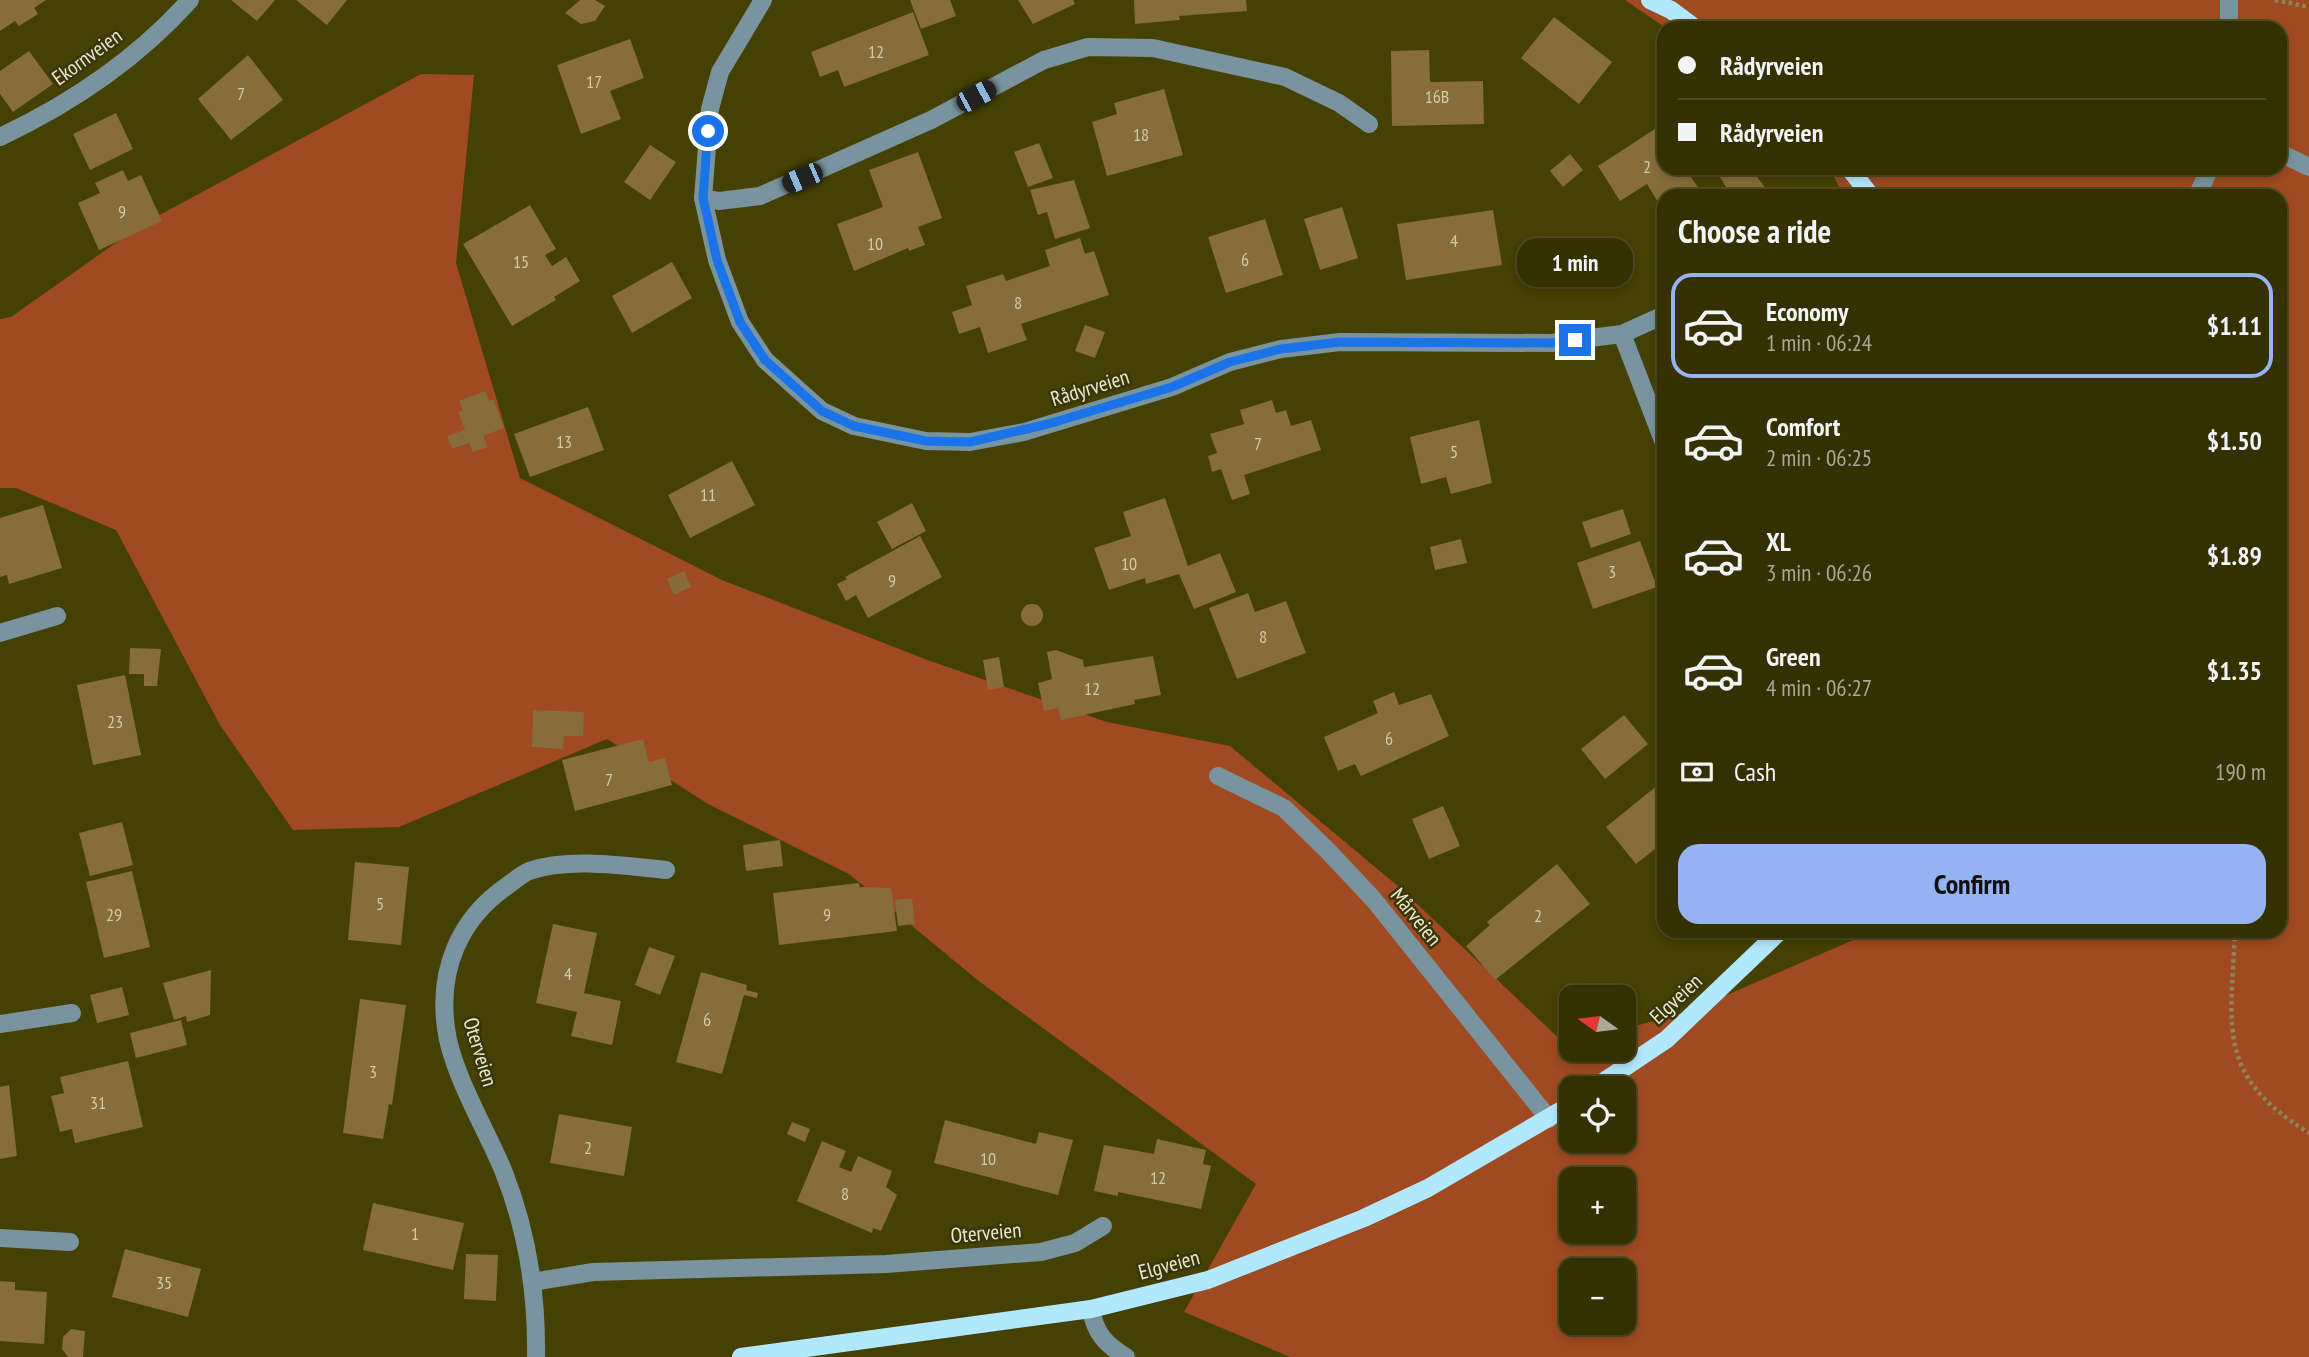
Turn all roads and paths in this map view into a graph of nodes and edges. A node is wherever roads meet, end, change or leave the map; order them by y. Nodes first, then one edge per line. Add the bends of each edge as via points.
1 (190, 0) edge
2 (763, 0) edge
3 (1650, 0) edge
4 (2229, 0) edge
5 (2275, 0) edge
6 (2309, 7) edge
7 (1686, 21) edge
8 (2229, 21) edge
9 (1369, 124) dead end
10 (0, 137) edge
11 (2287, 156) edge
12 (2309, 167) edge
13 (703, 198) junction
14 (1657, 318) edge
15 (1622, 334) junction
16 (1657, 425) edge
17 (57, 616) dead end
18 (0, 633) edge
19 (1218, 776) dead end
20 (666, 870) dead end
21 (1773, 938) edge
22 (2235, 938) edge
23 (72, 1013) dead end
24 (0, 1024) edge
25 (1612, 1076) edge
26 (1559, 1112) edge
27 (1549, 1119) junction
28 (2309, 1133) edge
29 (1103, 1226) dead end
30 (0, 1238) edge
31 (70, 1242) dead end
32 (532, 1282) junction
33 (1091, 1309) junction
34 (536, 1357) edge
35 (741, 1357) edge
36 (1126, 1357) edge

1 - 10 street, Ekornveien via 116,68 38,119
2 - 13 street, Rådyrveien via 720,72 710,109
3 - 7 main road
4 - 8 street
5 - 6 path
9 - 13 street via 1339,103 1285,77 1153,48 1088,47 1044,61 931,120 760,196 719,201
11 - 12 street
13 - 15 street, Rådyrveien via 717,260 740,322 765,360 822,411 854,426 926,441 970,442 1024,432 1281,349 1340,342 1551,343
14 - 15 street, Rådyrveien
15 - 16 street
17 - 18 street
19 - 27 street, Mårveien via 1284,808 1329,852 1374,901
20 - 32 street, Oterveien via 593,862 529,871 488,899 451,952 444,984 446,1030 467,1093 504,1172 533,1270
21 - 25 main road, Elgveien via 1667,1039
22 - 28 path via 2231,1031 2238,1062 2249,1082 2281,1115
23 - 24 street
26 - 27 main road, Elgveien
27 - 33 main road, Elgveien via 1428,1188 1364,1218 1208,1280
29 - 32 street, Oterveien via 1075,1243 1041,1252 886,1264 593,1272
30 - 31 street
32 - 34 street, Oterveien
33 - 35 main road, Elgveien
33 - 36 street via 1100,1336

